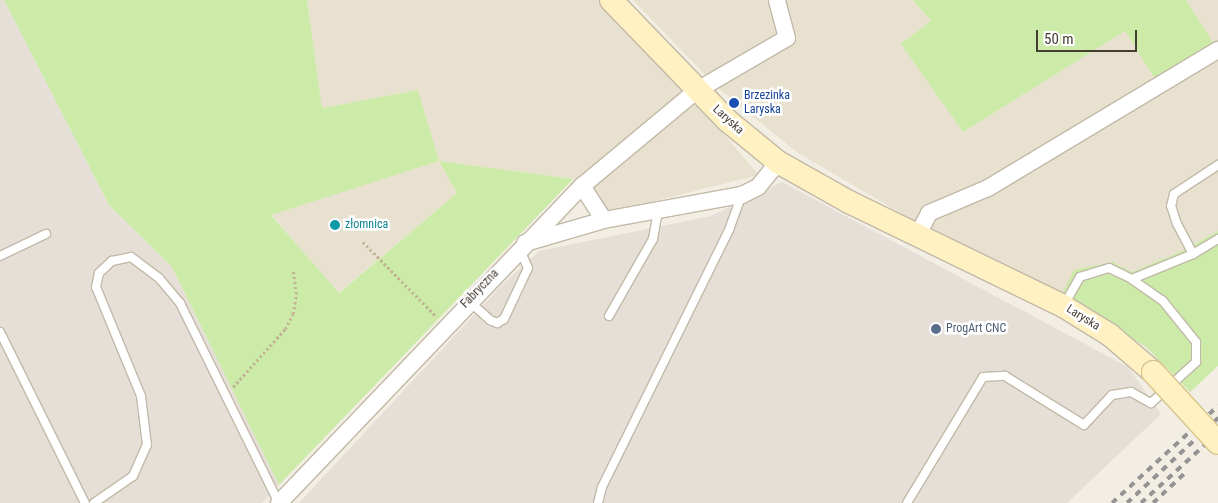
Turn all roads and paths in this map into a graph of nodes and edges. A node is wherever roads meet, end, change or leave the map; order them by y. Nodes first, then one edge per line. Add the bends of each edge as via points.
1 (611, 0) edge
2 (777, 0) edge
3 (1218, 50) edge
4 (696, 91) junction
5 (778, 162) junction
6 (1218, 165) edge
7 (582, 186) junction
8 (742, 195) junction
9 (658, 210) junction
10 (604, 220) junction
11 (46, 234) dead end
12 (917, 236) junction
13 (1218, 239) edge
14 (363, 242) dead end
15 (521, 246) junction
16 (1193, 254) junction
17 (0, 256) edge
18 (293, 271) dead end
19 (1132, 279) junction
20 (469, 300) junction
21 (1064, 306) junction
22 (609, 316) dead end
23 (446, 325) junction
24 (0, 332) edge
25 (225, 395) junction
26 (1218, 443) edge
27 (85, 503) edge
28 (94, 503) edge
29 (279, 503) edge
30 (598, 503) edge
31 (907, 503) edge

1 - 4 street, Laryska
2 - 4 street via 787,38
3 - 12 street via 988,188 929,213
4 - 5 street, Laryska
4 - 7 street, Fabryczna
5 - 8 street via 758,187
5 - 12 street, Laryska
6 - 16 lane via 1174,194 1171,206
7 - 10 street
7 - 15 street, Fabryczna
8 - 9 street
8 - 30 lane via 728,230 602,487
9 - 10 street
9 - 22 lane via 653,239
10 - 15 street
11 - 17 lane
12 - 21 street, Laryska
13 - 16 lane
14 - 23 path
15 - 20 street, Fabryczna
15 - 20 lane via 528,268 504,319 497,323 490,320
16 - 19 lane
18 - 25 path via 296,294 293,314 285,329
19 - 21 lane via 1109,268 1080,277
19 - 31 lane via 1163,301 1196,342 1196,362 1151,403 1131,392 1112,395 1084,425 1005,376 983,376
20 - 23 street, Fabryczna
21 - 26 street, Laryska, bridge via 1110,335 1153,372
23 - 29 street, Fabryczna
24 - 27 lane
25 - 28 lane via 180,303 159,278 131,257 112,261 99,273 96,287 141,396 147,445 133,476
25 - 29 lane

